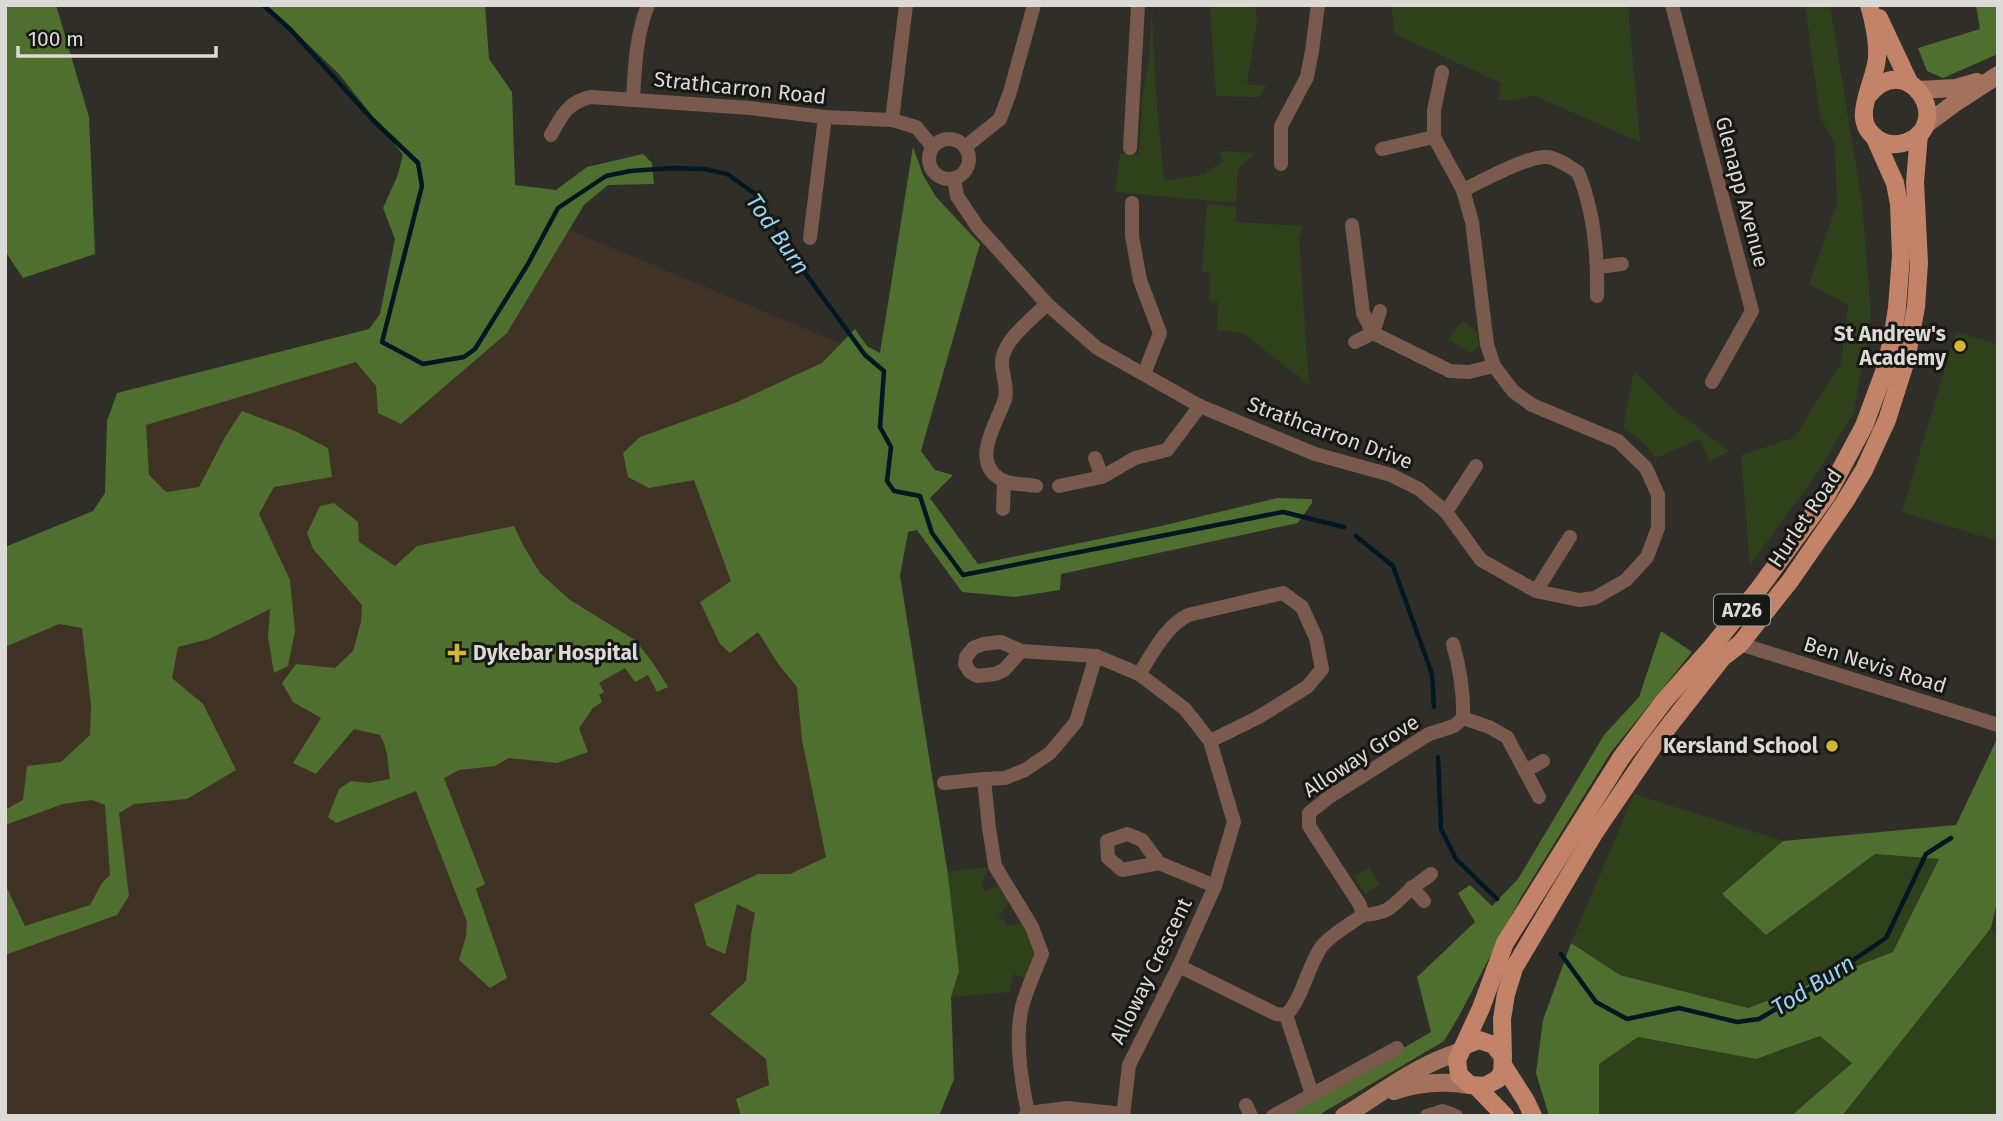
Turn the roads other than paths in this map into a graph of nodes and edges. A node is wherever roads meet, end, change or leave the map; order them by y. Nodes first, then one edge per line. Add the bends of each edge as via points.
1 (648, 5) edge
2 (906, 5) edge
3 (1034, 5) edge
4 (1138, 5) edge
5 (1318, 5) edge
6 (1672, 5) edge
7 (1871, 5) edge
8 (1442, 72) dead end
9 (1997, 76) edge
10 (1914, 87) junction
11 (1867, 97) junction
12 (633, 98) junction
13 (825, 117) junction
14 (892, 120) junction
15 (1922, 129) junction
16 (551, 135) dead end
17 (1874, 136) junction
18 (1434, 137) junction
19 (933, 147) junction
20 (965, 147) junction
21 (1130, 148) dead end
22 (1382, 149) dead end
23 (1281, 164) dead end
24 (954, 179) junction
25 (1462, 190) junction
26 (1132, 204) dead end
27 (1352, 225) dead end
28 (810, 238) dead end
29 (1622, 264) dead end
30 (1598, 267) junction
31 (1597, 296) dead end
32 (1047, 304) junction
33 (1380, 311) dead end
34 (1373, 333) junction
35 (1355, 342) dead end
36 (1494, 366) junction
37 (1144, 374) junction
38 (1712, 382) dead end
39 (1200, 406) junction
40 (1095, 458) dead end
41 (1476, 466) dead end
42 (1102, 477) junction
43 (1004, 481) junction
44 (1036, 486) dead end
45 (1059, 486) dead end
46 (1003, 509) dead end
47 (1446, 512) junction
48 (1570, 537) dead end
49 (1536, 592) junction
50 (1454, 644) dead end
51 (1740, 644) junction
52 (1021, 651) dead end
53 (1096, 656) junction
54 (1139, 674) junction
55 (1463, 718) junction
56 (1998, 725) edge
57 (1210, 741) junction
58 (1543, 761) dead end
59 (1525, 771) junction
60 (984, 779) junction
61 (944, 783) dead end
62 (1539, 797) dead end
63 (1159, 863) dead end
64 (1431, 874) dead end
65 (1215, 886) junction
66 (1412, 887) junction
67 (1424, 901) dead end
68 (1363, 915) junction
69 (1179, 966) junction
70 (1286, 1015) junction
71 (1397, 1048) dead end
72 (1462, 1049) junction
73 (1503, 1061) junction
74 (1473, 1086) junction
75 (1312, 1094) junction
76 (1377, 1096) junction
77 (1026, 1114) edge
78 (1123, 1115) edge
79 (1273, 1116) edge
80 (1344, 1116) edge
81 (1427, 1116) edge
82 (1456, 1116) edge
83 (1505, 1116) edge
84 (1533, 1116) edge

1 - 12 street via 636,48
2 - 14 street
3 - 20 street via 1000,119
4 - 21 street
5 - 23 street via 1307,77 1282,126
6 - 38 street, Glenapp Avenue via 1752,311
7 - 10 main road
7 - 11 main road via 1878,47
8 - 18 street
9 - 10 main road via 1956,88
9 - 15 main road
10 - 11 main road via 1894,80 1883,82
10 - 15 main road via 1926,104
11 - 17 main road via 1863,118
12 - 13 street, Strathcarron Road
12 - 16 street, Strathcarron Road via 583,98 562,113
13 - 14 street, Strathcarron Road
13 - 28 street
14 - 19 street, Strathcarron Road via 916,127
15 - 17 main road via 1902,144 1892,145
15 - 51 main road, Hurlet Road / A726 via 1915,182 1916,307 1891,409 1844,503
17 - 72 main road, Hurlet Road / A726 via 1895,183 1901,256 1892,340 1864,426 1827,495 1758,590 1664,701 1580,820 1505,943
18 - 22 street
18 - 25 street, Strathcarron Drive
19 - 20 street via 946,139
19 - 24 street via 931,167 940,177
20 - 24 street via 968,166
24 - 32 street, Strathcarron Drive via 957,196 977,226
25 - 30 street via 1524,162 1548,158 1564,163 1578,172 1584,187
25 - 36 street, Strathcarron Drive via 1472,222 1487,344
26 - 37 street via 1140,280 1160,333
27 - 34 street via 1363,313
29 - 30 street
30 - 31 street
32 - 37 street, Strathcarron Drive via 1097,348
32 - 43 street via 1004,349 1006,395 986,453 991,470
33 - 34 street
34 - 35 street
34 - 36 street via 1450,371
36 - 49 street, Strathcarron Drive via 1513,391 1532,405 1627,448 1646,468 1658,495 1658,528 1647,557 1626,580 1595,598 1578,600
37 - 39 street, Strathcarron Drive
39 - 42 street via 1167,450 1135,458
39 - 47 street, Strathcarron Drive via 1315,454 1391,475 1419,489
40 - 42 street
41 - 47 street
42 - 45 street
43 - 44 street
43 - 46 street
47 - 49 street, Strathcarron Drive via 1481,560
48 - 49 street
50 - 55 street
51 - 56 street, Ben Nevis Road
51 - 73 main road, Hurlet Road / A726 via 1723,657 1618,796 1514,968 1502,1019
52 - 53 street, Alloway Crescent
53 - 54 street, Alloway Crescent
53 - 60 street via 1076,722 1050,753 1005,778
54 - 57 street, Alloway Crescent via 1185,709
54 - 57 street via 1166,633 1188,615 1283,593 1302,607 1316,638 1322,669 1307,687
55 - 59 street via 1507,737
55 - 68 street, Alloway Grove via 1429,734 1309,813 1309,826
57 - 65 street, Alloway Crescent via 1234,822
58 - 59 street
59 - 62 street
60 - 61 street
60 - 77 street via 995,866 1032,927 1042,954 1023,1001 1019,1025
63 - 65 street, Alloway Crescent
64 - 66 street
65 - 69 street, Alloway Crescent
66 - 67 street
66 - 68 street via 1395,906
68 - 70 street via 1324,944
69 - 70 street
69 - 78 street, Alloway Crescent via 1129,1065
70 - 75 street
71 - 75 street
72 - 73 main road via 1471,1042 1486,1041
72 - 74 main road via 1457,1068
72 - 76 main road
73 - 74 main road via 1498,1079
73 - 84 main road
74 - 76 main road via 1427,1083
74 - 83 main road
75 - 79 street
76 - 80 main road
77 - 78 street via 1067,1108
81 - 82 street via 1443,1111

